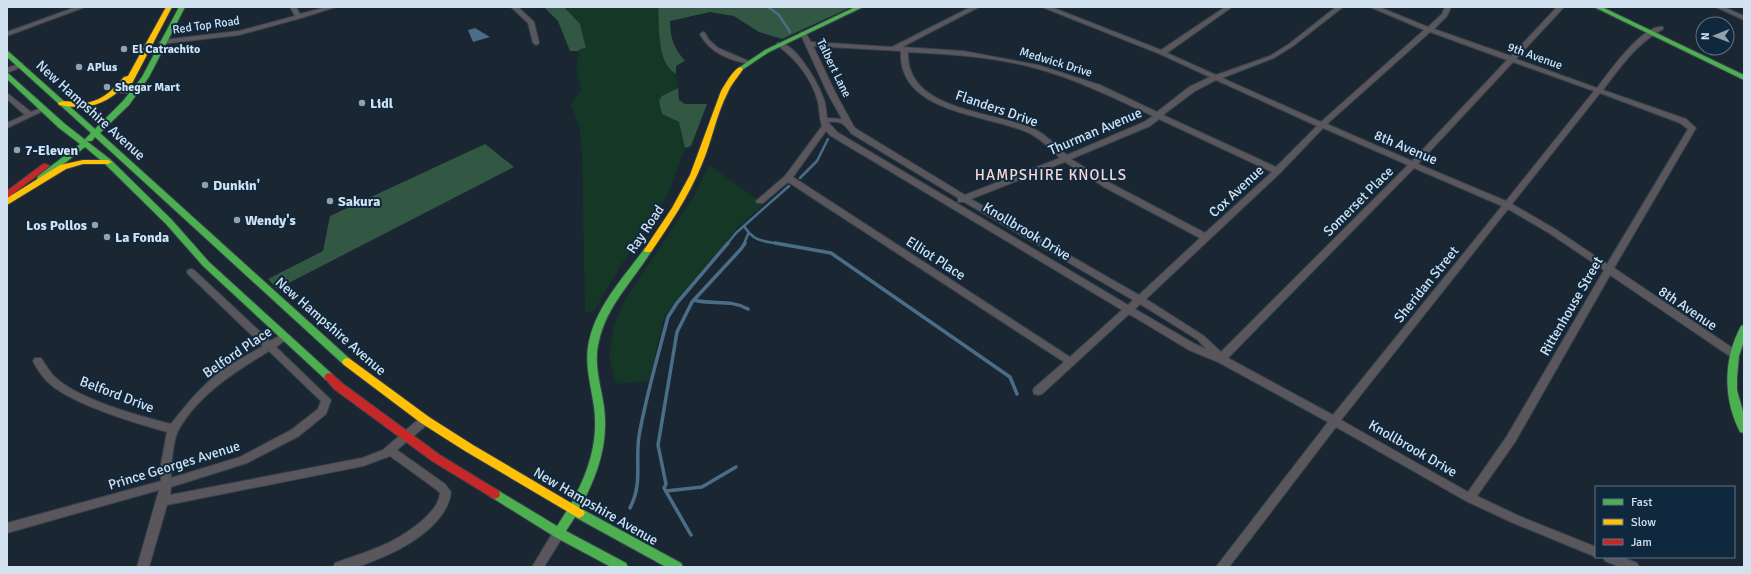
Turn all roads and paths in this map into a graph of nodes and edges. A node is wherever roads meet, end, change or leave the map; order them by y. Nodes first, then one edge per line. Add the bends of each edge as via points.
1 (82, 7) edge
2 (169, 7) edge
3 (182, 7) edge
4 (293, 7) edge
5 (333, 7) edge
6 (514, 7) edge
7 (860, 7) edge
8 (976, 7) edge
9 (1044, 7) edge
10 (1229, 7) edge
11 (1340, 7) edge
12 (1373, 7) edge
13 (1448, 7) edge
14 (1561, 7) edge
15 (1597, 7) edge
16 (1616, 7) edge
17 (1719, 7) edge
18 (299, 17) junction
19 (1744, 18) edge
20 (1661, 28) junction
21 (1428, 29) junction
22 (1651, 32) junction
23 (803, 33) junction
24 (7, 34) edge
25 (703, 34) dead end
26 (162, 42) junction
27 (536, 43) dead end
28 (780, 44) junction
29 (810, 44) junction
30 (894, 48) junction
31 (905, 49) junction
32 (7, 53) edge
33 (1162, 53) junction
34 (1512, 59) junction
35 (748, 62) junction
36 (21, 65) junction
37 (137, 68) junction
38 (1744, 68) edge
39 (7, 71) edge
40 (7, 75) edge
41 (1214, 78) junction
42 (1744, 78) edge
43 (1599, 90) junction
44 (7, 94) edge
45 (62, 103) junction
46 (43, 108) junction
47 (30, 115) junction
48 (1159, 116) junction
49 (845, 119) junction
50 (826, 125) junction
51 (1322, 125) junction
52 (7, 126) edge
53 (1691, 126) joint
54 (94, 131) junction
55 (81, 142) junction
56 (1064, 158) junction
57 (108, 162) junction
58 (1413, 164) junction
59 (1277, 171) junction
60 (788, 178) junction
61 (7, 195) edge
62 (965, 199) junction
63 (760, 201) dead end
64 (7, 202) edge
65 (953, 204) junction
66 (1507, 205) junction
67 (1206, 237) junction
68 (1609, 269) junction
69 (191, 272) dead end
70 (1139, 298) junction
71 (1128, 310) junction
72 (1744, 328) edge
73 (284, 337) junction
74 (269, 346) junction
75 (1734, 354) junction
76 (1221, 359) junction
77 (38, 361) dead end
78 (1069, 362) junction
79 (1038, 391) dead end
80 (425, 420) junction
81 (1335, 420) junction
82 (173, 429) junction
83 (1744, 429) edge
84 (406, 436) junction
85 (390, 451) junction
86 (166, 484) junction
87 (1470, 498) junction
88 (163, 500) junction
89 (574, 510) junction
90 (7, 528) edge
91 (559, 532) junction
92 (1595, 552) edge
93 (1611, 558) edge
94 (143, 567) edge
95 (339, 567) edge
96 (538, 567) edge
97 (622, 567) edge
98 (677, 567) edge
99 (1222, 567) edge
100 (1633, 567) edge

1 - 24 street
2 - 37 main road
3 - 26 main road
4 - 18 street
5 - 18 street, Red Top Road
6 - 27 street via 531,22
7 - 23 main road, Ray Road
8 - 30 street
9 - 33 street, 8th Avenue
10 - 33 street
11 - 41 street, Thurman Avenue via 1272,57
12 - 21 street, 9th Avenue
13 - 21 street, Cox Avenue via 1445,15
14 - 34 street, Somerset Place
15 - 22 main road
16 - 20 main road
17 - 19 street
18 - 26 street, Red Top Road via 235,34
20 - 22 street, Sheridan Street
20 - 38 main road
21 - 34 street, 9th Avenue
21 - 51 street, Cox Avenue
22 - 42 main road
22 - 43 street, Sheridan Street via 1626,54
23 - 28 main road, Ray Road
23 - 29 street, Talbert Lane
25 - 35 street via 711,46 720,53
26 - 54 main road via 152,65 126,103
28 - 35 main road, Ray Road
28 - 50 street, Talbert Lane via 796,58 806,72 820,98
29 - 30 street, Medwick Drive
29 - 49 street, Talbert Lane
30 - 31 street, Medwick Drive
31 - 48 street, Medwick Drive via 977,54 1036,66 1077,79
31 - 56 street, Flanders Drive via 906,71 912,83 922,92 953,107 1033,132
32 - 36 main road, New Hampshire Avenue
33 - 41 street, 8th Avenue
34 - 43 street, 9th Avenue
34 - 58 street, Somerset Place
35 - 89 main road, Ray Road via 722,92 703,153 676,208 609,307 594,337 592,373 600,417 599,445 595,464
36 - 39 street
36 - 45 main road, New Hampshire Avenue
37 - 45 main road via 103,101 84,107
37 - 54 main road via 120,98
40 - 46 main road, New Hampshire Avenue
41 - 48 street, Thurman Avenue via 1186,93
41 - 51 street, 8th Avenue
43 - 53 street, 9th Avenue
43 - 66 street, Sheridan Street
44 - 47 street
45 - 54 main road, New Hampshire Avenue
46 - 47 street
46 - 55 main road, New Hampshire Avenue
47 - 52 street
48 - 56 street, Thurman Avenue via 1133,131
48 - 59 street, Medwick Drive
49 - 50 street
49 - 50 street via 842,124
49 - 62 street, Knollbrook Drive via 855,132 870,142
50 - 60 street
50 - 65 street, Knollbrook Drive
51 - 58 street, 8th Avenue
51 - 59 street, Cox Avenue
53 - 68 street, Rittenhouse Street via 1674,162
54 - 55 main road
54 - 80 main road, New Hampshire Avenue via 356,370
55 - 57 main road, New Hampshire Avenue
55 - 61 main road
55 - 64 main road
56 - 62 street, Thurman Avenue
56 - 67 street, Flanders Drive via 1123,194
57 - 64 main road via 83,162 63,166
57 - 73 main road, New Hampshire Avenue via 169,222 206,264
58 - 66 street, 8th Avenue
58 - 76 street, Somerset Place
59 - 67 street, Cox Avenue
60 - 63 street
60 - 78 street, Elliot Place
62 - 65 street, Thurman Avenue
62 - 70 street, Knollbrook Drive
65 - 71 street, Knollbrook Drive
66 - 68 street, 8th Avenue via 1539,222
66 - 81 street, Sheridan Street
67 - 70 street, Cox Avenue
68 - 75 street, 8th Avenue
68 - 87 street, Rittenhouse Street via 1511,439
69 - 74 street
70 - 71 street, Cox Avenue
70 - 76 street, Knollbrook Drive via 1201,338
71 - 76 street, Knollbrook Drive via 1192,347
71 - 78 street, Cox Avenue
72 - 75 main road
73 - 74 street, Belford Place
73 - 84 main road, New Hampshire Avenue via 338,386
74 - 82 street, Belford Place via 210,386 190,406
74 - 86 street, Prince Georges Avenue via 326,400 322,411 295,433 243,460
75 - 83 main road via 1732,382 1736,409
76 - 81 street, Knollbrook Drive
77 - 82 street, Belford Drive via 54,381 76,396
78 - 79 street, Cox Avenue
80 - 84 street
80 - 89 main road, New Hampshire Avenue
81 - 87 street, Knollbrook Drive
81 - 99 street, Sheridan Street
82 - 86 street, Belford Place via 166,464
84 - 85 street
84 - 91 main road, New Hampshire Avenue via 436,458
85 - 88 street via 363,462
85 - 95 street via 441,486 446,492 445,501 440,510 421,529 398,545
86 - 88 street, Belford Place
86 - 90 street, Prince Georges Avenue
87 - 92 street, Knollbrook Drive
88 - 94 street, Belford Place
89 - 91 main road, Ray Road
89 - 98 main road, New Hampshire Avenue
91 - 96 street
91 - 97 main road, New Hampshire Avenue
93 - 100 street

